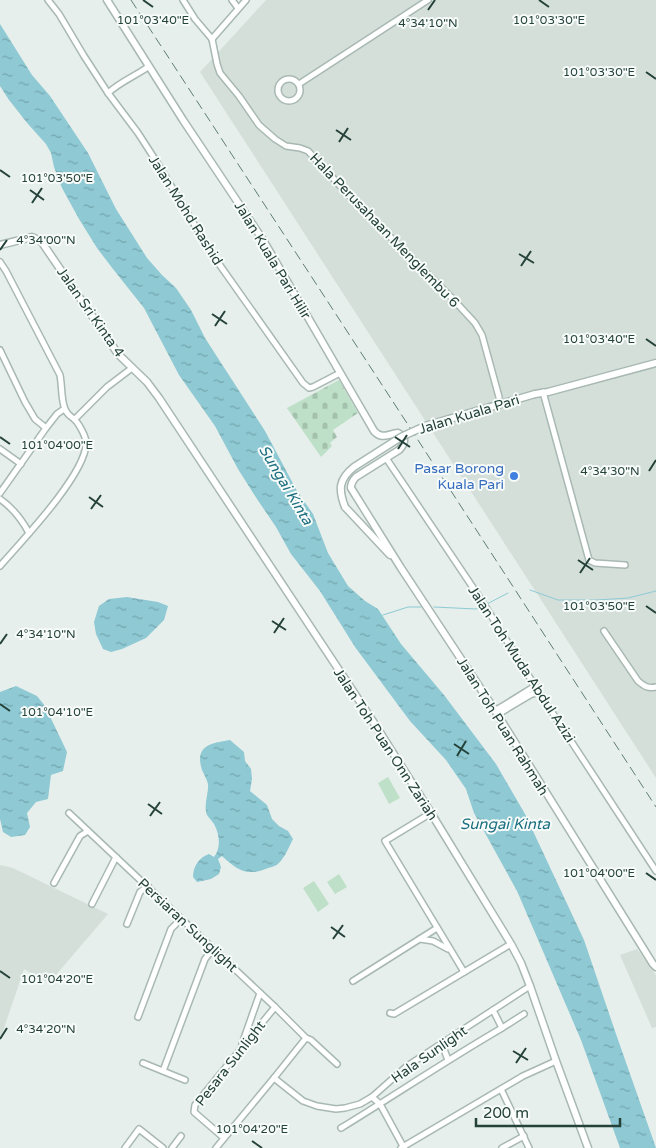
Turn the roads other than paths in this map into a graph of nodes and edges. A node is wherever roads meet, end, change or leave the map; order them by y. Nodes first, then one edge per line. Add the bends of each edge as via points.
1 (48, 0) edge
2 (107, 0) edge
3 (183, 0) edge
4 (232, 0) edge
5 (246, 0) edge
6 (428, 0) edge
7 (238, 8) junction
8 (212, 39) junction
9 (148, 67) junction
10 (299, 84) junction
11 (108, 93) junction
12 (0, 245) edge
13 (0, 262) edge
14 (0, 350) edge
15 (656, 359) edge
16 (656, 363) edge
17 (132, 368) junction
18 (340, 373) junction
19 (543, 392) junction
20 (499, 397) dead end
21 (64, 409) junction
22 (75, 419) junction
23 (46, 428) junction
24 (0, 449) edge
25 (386, 458) junction
26 (21, 464) junction
27 (351, 484) joint
28 (0, 493) edge
29 (0, 499) edge
30 (362, 506) junction
31 (347, 509) junction
32 (29, 534) junction
33 (625, 565) dead end
34 (0, 566) edge
35 (401, 568) junction
36 (604, 631) dead end
37 (535, 686) junction
38 (656, 687) edge
39 (539, 692) junction
40 (529, 693) junction
41 (494, 709) junction
42 (498, 717) junction
43 (431, 812) junction
44 (70, 813) dead end
45 (88, 831) junction
46 (116, 857) junction
47 (656, 871) edge
48 (54, 883) dead end
49 (148, 886) junction
50 (92, 904) dead end
51 (181, 919) junction
52 (127, 924) dead end
53 (437, 928) junction
54 (420, 939) junction
55 (511, 944) junction
56 (213, 949) junction
57 (451, 951) junction
58 (656, 967) edge
59 (464, 972) junction
60 (353, 981) dead end
61 (530, 986) junction
62 (260, 993) junction
63 (275, 1007) junction
64 (493, 1010) junction
65 (390, 1013) dead end
66 (524, 1014) dead end
67 (138, 1018) dead end
68 (502, 1028) junction
69 (306, 1038) junction
70 (442, 1044) junction
71 (241, 1048) junction
72 (448, 1060) junction
73 (556, 1061) junction
74 (143, 1063) dead end
75 (337, 1064) dead end
76 (163, 1071) junction
77 (274, 1078) junction
78 (185, 1080) dead end
79 (501, 1089) junction
80 (372, 1097) junction
81 (380, 1104) junction
82 (341, 1128) dead end
83 (181, 1136) dead end
84 (524, 1136) junction
85 (224, 1138) junction
86 (125, 1148) edge
87 (163, 1148) edge
88 (172, 1148) edge
89 (216, 1148) edge
90 (403, 1148) edge
91 (502, 1148) edge
92 (529, 1148) edge
93 (588, 1148) edge

1 - 11 street, Jalan Mohd Rashid
2 - 9 street, Jalan Kuala Pari Hilir
3 - 8 street
4 - 7 street
5 - 7 street
6 - 10 street
7 - 8 street
8 - 20 street, Hala Perusahaan Menglembu 6 via 220,73 259,125 286,146 308,152 475,323 482,335
9 - 11 street
9 - 18 street, Jalan Kuala Pari Hilir via 263,240
10 - 10 street via 299,95 295,100 284,100 280,96 278,90 284,81 295,80
11 - 18 street, Jalan Mohd Rashid via 138,133 212,254 303,383 313,388
12 - 17 street, Jalan Sri Kinta 4 via 32,237 41,241 110,343
13 - 21 street via 60,375
14 - 23 street via 35,419
15 - 19 street, Jalan Kuala Pari
16 - 19 street, Jalan Kuala Pari
17 - 22 street via 108,386
17 - 43 street, Jalan Toh Puan Onn Zariah via 159,398
18 - 25 street, Jalan Kuala Pari Hilir via 377,434 385,437 398,433 403,436 403,446
19 - 31 street, Jalan Kuala Pari, bridge via 425,426 401,437 348,471 341,486
19 - 33 street via 588,558 595,563
21 - 22 street via 69,417
21 - 23 street
22 - 32 street via 85,436 84,453 71,480
23 - 26 street
24 - 26 street
25 - 27 street, Jalan Kuala Pari Hilir via 356,477
25 - 37 street, Jalan Toh Muda Abdul Azizi
26 - 28 street
27 - 30 street, Jalan Toh Puan Rahmah
29 - 32 street via 22,520
30 - 31 street
30 - 35 street, Jalan Toh Puan Rahmah
31 - 35 street
32 - 34 street
35 - 41 street, Jalan Toh Puan Rahmah
36 - 38 street via 638,681 648,688
37 - 39 street, Jalan Toh Muda Abdul Azizi
37 - 40 street
39 - 40 street
39 - 47 street, Jalan Toh Muda Abdul Azizi
40 - 41 street
40 - 42 street
41 - 42 street, Jalan Toh Puan Rahmah
42 - 58 street, Jalan Toh Puan Rahmah
43 - 53 street via 384,841
43 - 55 street, Jalan Toh Puan Onn Zariah
44 - 45 street, Persiaran Sunglight
45 - 46 street, Persiaran Sunglight
45 - 48 street via 80,836
46 - 49 street, Persiaran Sunglight
46 - 50 street
49 - 51 street, Persiaran Sunglight
49 - 52 street via 140,892
51 - 56 street, Persiaran Sunglight
51 - 67 street via 171,929
53 - 54 street
53 - 57 street
54 - 57 street via 433,941
54 - 60 street
55 - 59 street
55 - 61 street, Jalan Toh Puan Onn Zariah
56 - 62 street, Persiaran Sunglight
56 - 76 street via 205,959
57 - 59 street
59 - 65 street via 394,1014
61 - 64 street, Hala Sunlight
61 - 73 street, Jalan Toh Puan Onn Zariah
62 - 63 street, Persiaran Sunglight
62 - 71 street
63 - 69 street, Persiaran Sunglight
63 - 71 street, Pesara Sunlight
64 - 68 street
64 - 70 street, Hala Sunlight
66 - 68 street
68 - 72 street
69 - 75 street, Persiaran Sunglight
69 - 77 street
70 - 72 street
70 - 80 street, Hala Sunlight via 407,1066
71 - 85 street, Pesara Sunlight via 195,1105 194,1112
72 - 81 street
73 - 79 street
73 - 93 street, Jalan Toh Puan Onn Zariah
74 - 76 street
76 - 78 street
77 - 80 street, Hala Sunlight via 303,1101 317,1106 345,1108
77 - 85 street
79 - 84 street
79 - 90 street
80 - 81 street
81 - 82 street
81 - 90 street
83 - 88 street
84 - 91 street
84 - 92 street
85 - 89 street
86 - 87 street via 139,1129

